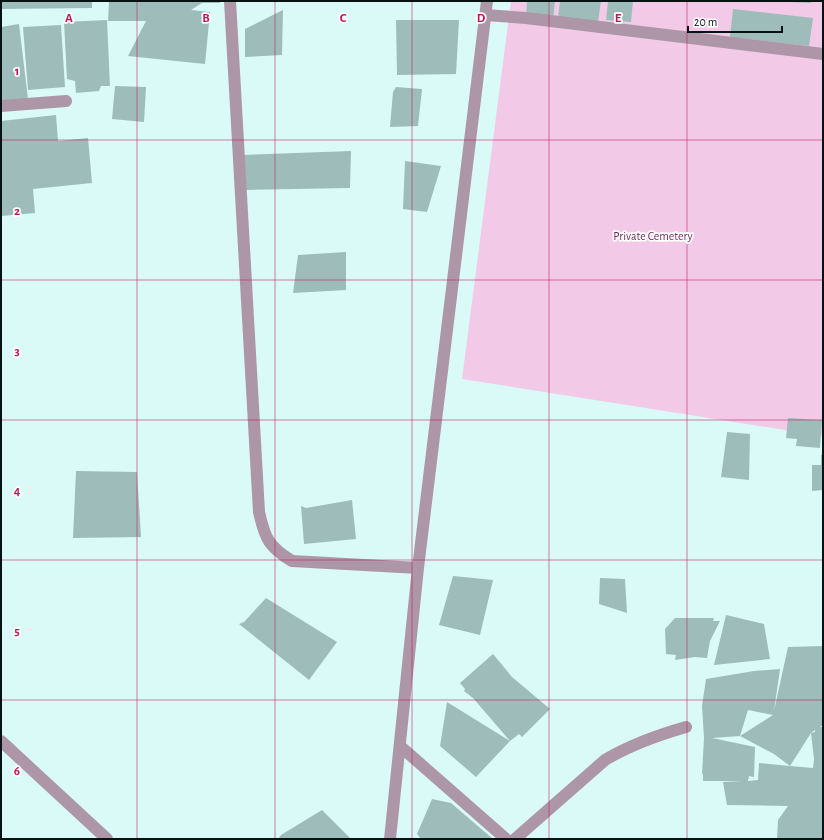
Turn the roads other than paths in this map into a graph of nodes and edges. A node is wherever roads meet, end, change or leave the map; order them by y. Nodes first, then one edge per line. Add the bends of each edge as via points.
1 (230, 1) edge
2 (487, 1) edge
3 (485, 15) junction
4 (823, 54) edge
5 (66, 101) dead end
6 (1, 106) edge
7 (418, 568) junction
8 (686, 727) dead end
9 (1, 742) edge
10 (400, 746) junction
11 (107, 839) edge
12 (390, 839) edge
13 (506, 839) edge
14 (515, 839) edge

1 - 7 street via 259,512 263,532 281,554 292,561
2 - 3 street
3 - 4 street
3 - 7 street
5 - 6 street
7 - 10 street
8 - 14 street via 620,751 605,760
9 - 11 street
10 - 12 street
10 - 13 street

